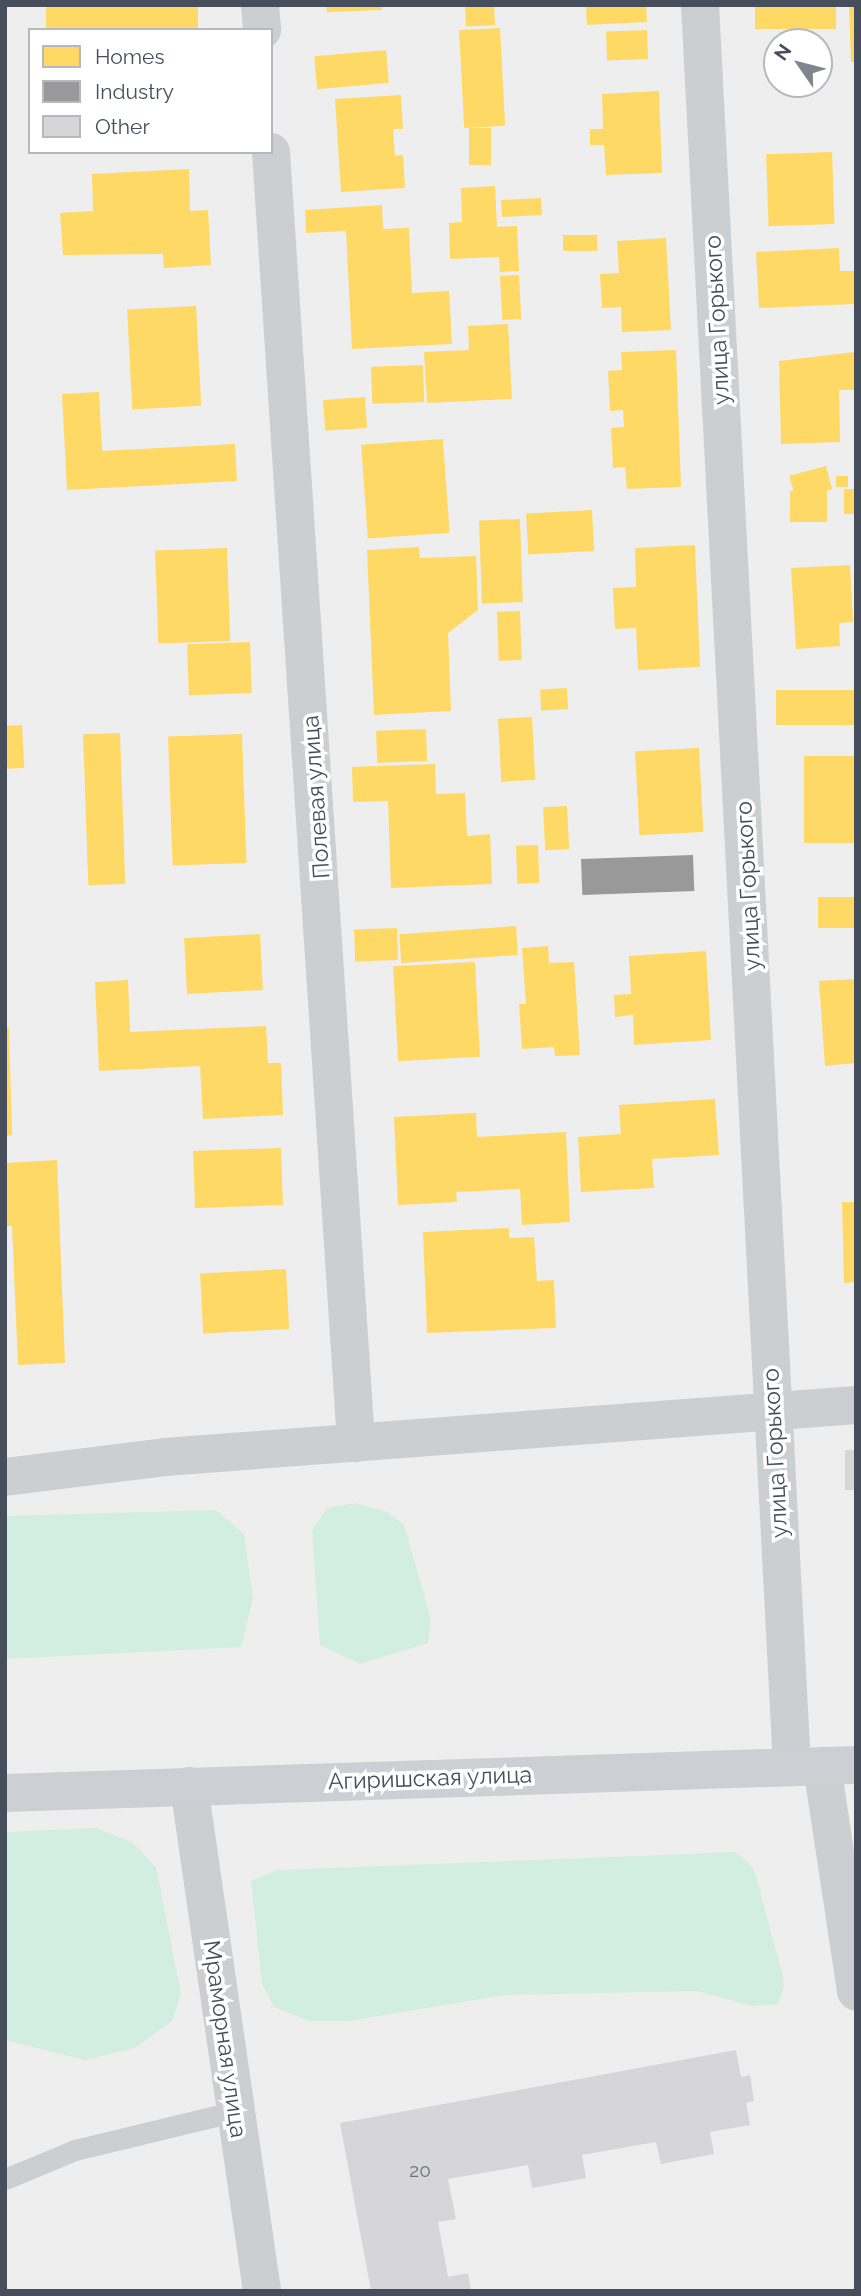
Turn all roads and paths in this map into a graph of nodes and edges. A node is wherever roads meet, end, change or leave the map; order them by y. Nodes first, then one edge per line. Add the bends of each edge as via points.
1 (260, 5) edge
2 (700, 5) edge
3 (262, 28) edge
4 (271, 154) edge
5 (856, 1405) edge
6 (773, 1411) junction
7 (356, 1443) junction
8 (5, 1477) edge
9 (823, 1766) edge
10 (189, 1786) junction
11 (5, 1793) edge
12 (856, 1991) edge
13 (236, 2111) junction
14 (5, 2179) edge
15 (262, 2291) edge

1 - 3 street
2 - 6 street, улица Горького
4 - 7 street, Полевая улица
5 - 6 street
6 - 7 street
6 - 9 street, улица Горького
7 - 8 street via 165,1457
9 - 10 street, Агиришская улица
9 - 12 street, улица Горького
10 - 11 street, Агиришская улица
10 - 13 street, Мраморная улица
13 - 14 lane via 75,2150
13 - 15 street, Мраморная улица

